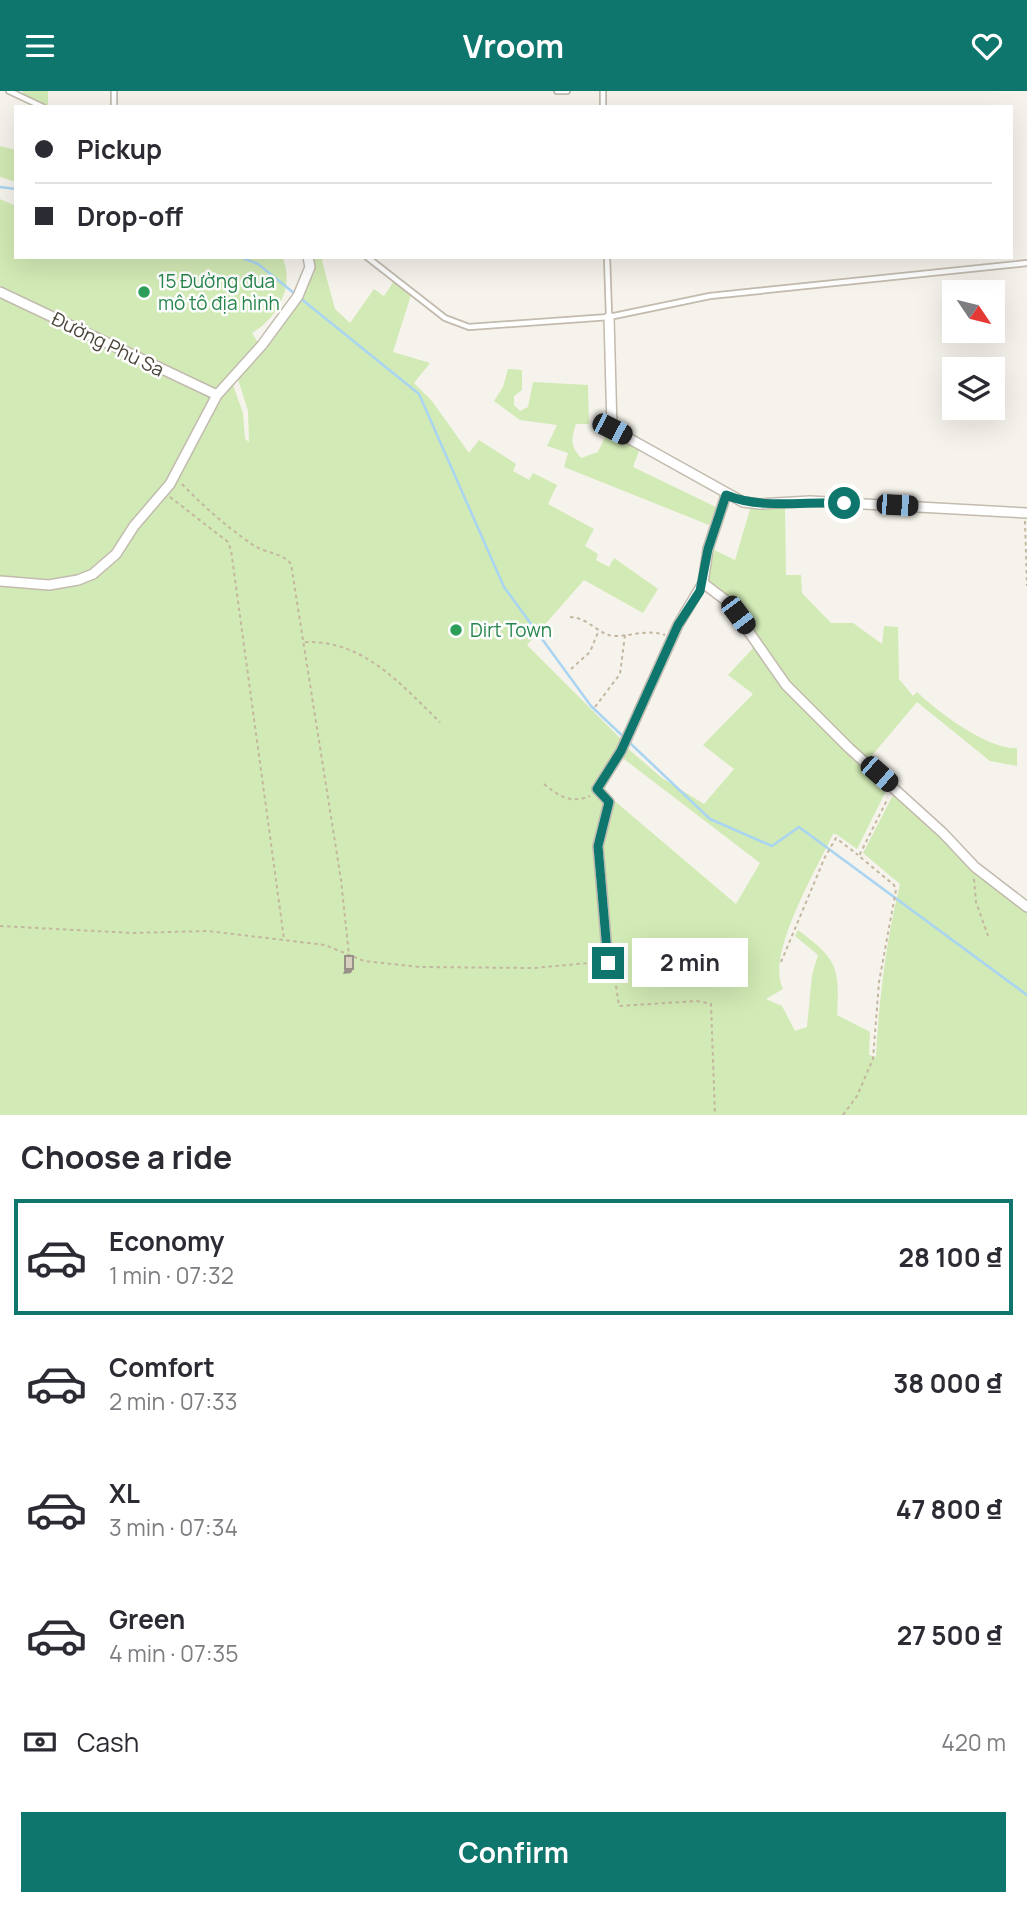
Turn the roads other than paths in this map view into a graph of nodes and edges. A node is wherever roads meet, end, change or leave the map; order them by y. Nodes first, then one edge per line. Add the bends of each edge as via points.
1 (9, 91) edge
2 (557, 91) edge
3 (567, 91) edge
4 (39, 105) edge
5 (308, 259) edge
6 (370, 259) edge
7 (607, 259) edge
8 (1027, 263) edge
9 (0, 292) edge
10 (609, 317) junction
11 (216, 395) junction
12 (726, 495) junction
13 (1026, 513) edge
14 (0, 581) edge
15 (703, 583) junction
16 (1027, 907) edge
17 (608, 963) road end

1 - 4 lane
2 - 3 lane
5 - 11 street via 310,267 285,315
6 - 10 lane via 445,318 469,327
7 - 10 lane
8 - 10 lane via 722,294
9 - 11 street, Đường Phù Sa
10 - 12 street via 612,429
11 - 14 street via 174,476 116,554 93,574 49,585
12 - 13 street via 760,504 810,501
12 - 15 street via 708,549
15 - 16 street via 728,603 786,685 975,867
15 - 17 street via 597,791 609,802 598,846

